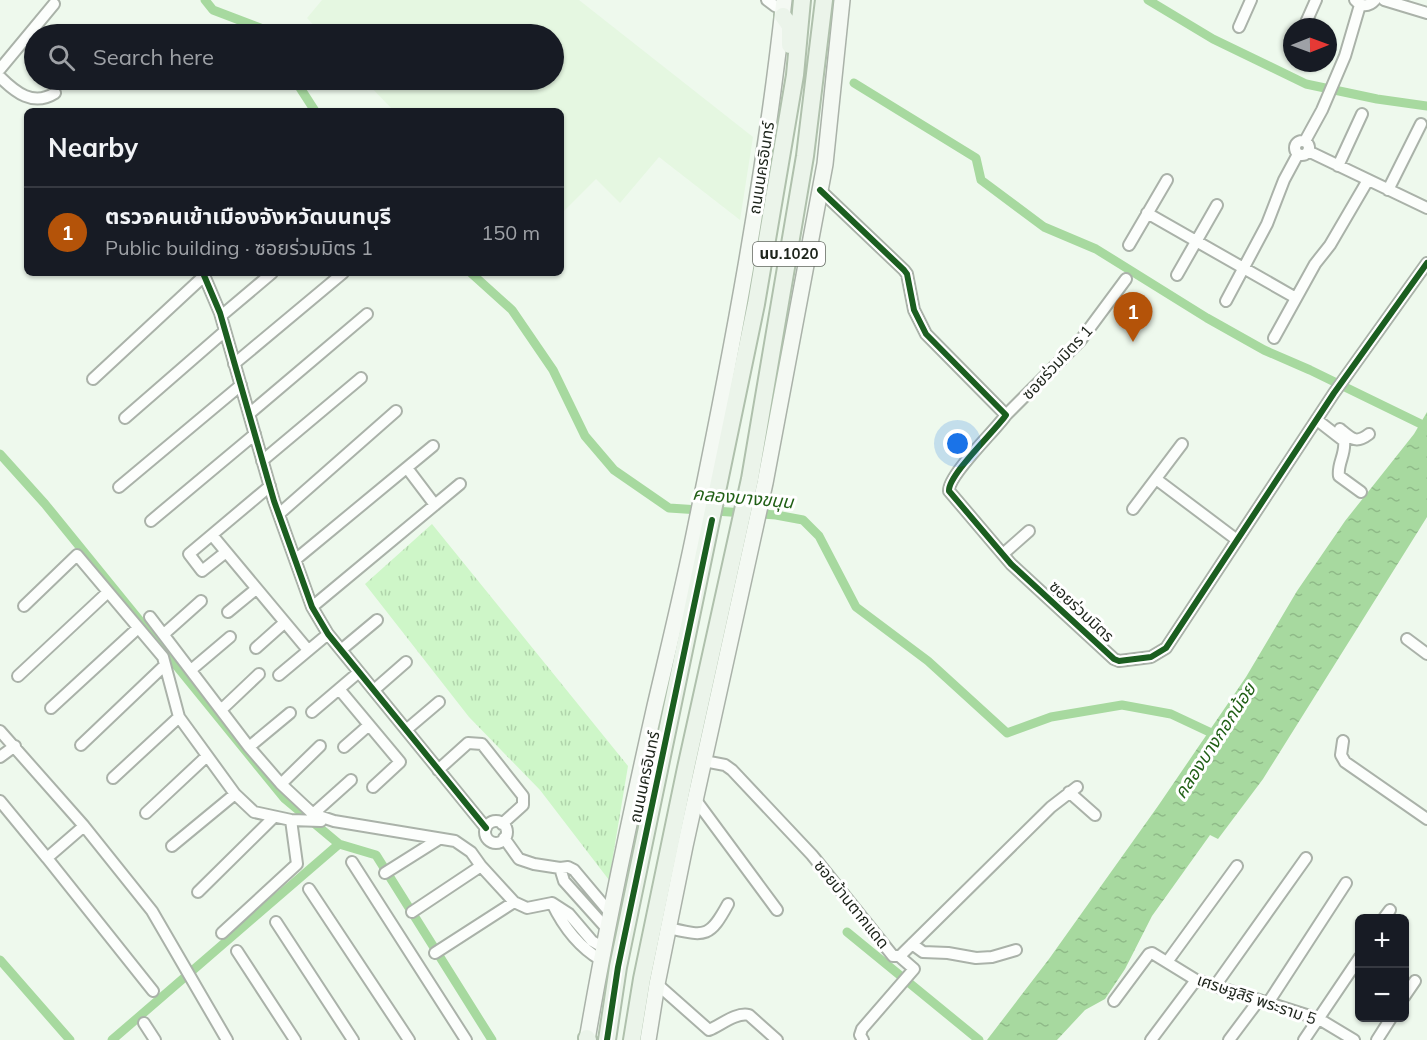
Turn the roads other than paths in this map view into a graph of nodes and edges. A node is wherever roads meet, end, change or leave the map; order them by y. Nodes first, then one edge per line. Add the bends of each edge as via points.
1 (767, 0) edge
2 (802, 0) edge
3 (842, 0) edge
4 (1251, 0) edge
5 (1316, 0) edge
6 (1375, 0) edge
7 (1384, 0) edge
8 (825, 2) edge
9 (1357, 2) edge
10 (54, 4) dead end
11 (1415, 5) edge
12 (783, 8) edge
13 (1427, 13) edge
14 (1308, 18) edge
15 (37, 24) edge
16 (1239, 27) dead end
17 (24, 40) edge
18 (0, 69) edge
19 (795, 75) junction
20 (0, 77) edge
21 (55, 93) dead end
22 (1362, 114) dead end
23 (1421, 124) dead end
24 (1304, 149) junction
25 (1338, 166) junction
26 (1167, 180) dead end
27 (1368, 180) junction
28 (820, 190) junction
29 (1389, 190) junction
30 (1217, 205) dead end
31 (1427, 208) edge
32 (1147, 213) junction
33 (1196, 241) junction
34 (1130, 245) dead end
35 (1427, 263) edge
36 (1244, 269) junction
37 (1177, 275) dead end
38 (202, 276) edge
39 (203, 276) edge
40 (268, 276) edge
41 (339, 276) edge
42 (1126, 279) dead end
43 (1296, 298) junction
44 (1226, 301) dead end
45 (368, 314) dead end
46 (221, 316) junction
47 (225, 331) junction
48 (1274, 338) dead end
49 (234, 364) junction
50 (361, 378) dead end
51 (93, 380) dead end
52 (241, 385) junction
53 (396, 411) dead end
54 (249, 414) junction
55 (1006, 415) junction
56 (1320, 417) junction
57 (125, 418) dead end
58 (255, 434) junction
59 (1369, 434) dead end
60 (1182, 444) dead end
61 (433, 446) dead end
62 (262, 461) junction
63 (406, 468) junction
64 (1156, 479) junction
65 (460, 484) dead end
66 (270, 486) junction
67 (119, 487) dead end
68 (1361, 492) dead end
69 (708, 501) junction
70 (753, 501) junction
71 (435, 505) junction
72 (1133, 509) dead end
73 (279, 514) junction
74 (705, 519) junction
75 (749, 520) junction
76 (151, 521) dead end
77 (1029, 531) dead end
78 (212, 535) junction
79 (1237, 540) junction
80 (226, 552) junction
81 (1003, 554) junction
82 (295, 560) junction
83 (256, 589) junction
84 (108, 592) junction
85 (201, 601) dead end
86 (24, 606) dead end
87 (312, 607) junction
88 (228, 612) dead end
89 (150, 616) dead end
90 (377, 620) dead end
91 (284, 623) junction
92 (138, 628) junction
93 (164, 634) junction
94 (328, 634) junction
95 (230, 637) dead end
96 (1407, 639) dead end
97 (256, 648) dead end
98 (308, 650) junction
99 (341, 650) junction
100 (1427, 654) edge
101 (406, 662) dead end
102 (165, 665) junction
103 (191, 670) junction
104 (359, 672) junction
105 (259, 674) dead end
106 (279, 675) dead end
107 (18, 676) dead end
108 (339, 690) junction
109 (374, 690) junction
110 (439, 702) dead end
111 (51, 708) dead end
112 (221, 710) junction
113 (312, 712) dead end
114 (290, 713) dead end
115 (179, 717) junction
116 (369, 725) junction
117 (406, 730) junction
118 (0, 731) edge
119 (1343, 741) dead end
120 (81, 745) dead end
121 (15, 746) junction
122 (320, 746) dead end
123 (249, 747) junction
124 (344, 747) dead end
125 (207, 756) junction
126 (0, 757) edge
127 (704, 761) junction
128 (438, 770) junction
129 (113, 778) dead end
130 (351, 780) dead end
131 (281, 784) junction
132 (373, 787) dead end
133 (235, 794) junction
134 (695, 799) junction
135 (0, 801) edge
136 (146, 813) dead end
137 (313, 814) junction
138 (1095, 815) dead end
139 (274, 817) junction
140 (1427, 819) edge
141 (291, 820) junction
142 (334, 821) junction
143 (502, 824) junction
144 (84, 826) junction
145 (486, 828) junction
146 (504, 838) junction
147 (439, 839) junction
148 (172, 846) dead end
149 (47, 858) junction
150 (1306, 858) dead end
151 (352, 862) dead end
152 (481, 866) junction
153 (1237, 866) dead end
154 (560, 868) junction
155 (385, 873) dead end
156 (1346, 883) dead end
157 (309, 889) dead end
158 (198, 892) dead end
159 (514, 902) junction
160 (728, 904) dead end
161 (777, 910) dead end
162 (412, 912) dead end
163 (611, 914) junction
164 (276, 922) dead end
165 (668, 927) junction
166 (608, 930) junction
167 (222, 933) dead end
168 (912, 944) junction
169 (1016, 950) dead end
170 (237, 951) dead end
171 (435, 953) dead end
172 (603, 954) junction
173 (899, 956) junction
174 (1167, 962) junction
175 (1355, 963) edge
176 (1196, 980) junction
177 (1415, 981) dead end
178 (657, 984) junction
179 (1215, 986) junction
180 (1409, 990) edge
181 (153, 991) dead end
182 (1114, 1001) dead end
183 (1264, 1001) junction
184 (1319, 1019) junction
185 (1388, 1022) edge
186 (144, 1023) dead end
187 (588, 1039) edge
188 (155, 1040) edge
189 (227, 1040) edge
190 (295, 1040) edge
191 (353, 1040) edge
192 (409, 1040) edge
193 (466, 1040) edge
194 (607, 1040) edge
195 (632, 1040) edge
196 (648, 1040) edge
197 (777, 1040) edge
198 (863, 1040) edge
199 (1152, 1040) edge
200 (1230, 1040) edge
201 (1304, 1040) edge
202 (1354, 1040) edge
203 (1377, 1040) edge

1 - 12 street
2 - 19 main road, ถนนนครอินทร์ / นบ.1020
3 - 28 main road, นบ.1020
4 - 16 street
5 - 14 street
6 - 9 street via 1370,5
7 - 11 street
8 - 70 main road, นบ.1020
9 - 24 street via 1345,56
10 - 15 street
11 - 13 street
12 - 19 main road via 790,26 791,67
12 - 69 main road, ถนนนครอินทร์ / นบ.1020
17 - 18 street
19 - 69 main road, ถนนนครอินทร์ / นบ.1020 via 756,304
20 - 21 street via 30,99 44,99
22 - 25 street
23 - 29 street
24 - 25 street
24 - 36 street via 1284,180
25 - 27 street
26 - 32 street
27 - 29 street
27 - 43 street
28 - 55 street via 904,270 914,310 926,334
28 - 70 main road, นบ.1020
29 - 31 street
30 - 33 street
32 - 33 street
32 - 34 street
33 - 36 street
33 - 37 street
35 - 56 street, ซอยร่วมมิตร
36 - 43 street
36 - 44 street
38 - 51 street
39 - 46 street
40 - 46 street
41 - 49 street
42 - 55 street, ซอยร่วมมิตร 1 via 1080,341
43 - 48 street
45 - 54 street
46 - 47 street
47 - 49 street
47 - 57 street
49 - 52 street
50 - 62 street
52 - 54 street
52 - 67 street
53 - 73 street
54 - 58 street
55 - 81 street, ซอยร่วมมิตร via 949,486
56 - 59 street via 1356,440
56 - 68 street via 1346,445 1339,476
56 - 79 street, ซอยร่วมมิตร
58 - 62 street
58 - 76 street
60 - 64 street
61 - 63 street
62 - 66 street
63 - 71 street
63 - 82 street
64 - 72 street
64 - 79 street
65 - 71 street
66 - 73 street
66 - 78 street
69 - 74 main road, ถนนนครอินทร์ / นบ.1020
70 - 75 main road, นบ.1020
71 - 87 street
73 - 82 street
74 - 163 main road, ถนนนครอินทร์ / นบ.1020 via 649,733
74 - 194 main road, ถนนนครอินทร์ / นบ.1020
75 - 127 main road, นบ.1020
75 - 195 main road, นบ.1020 via 686,768
77 - 81 street
78 - 80 street
78 - 80 street via 189,554 202,571
79 - 81 street, ซอยร่วมมิตร via 1166,648 1151,657 1119,661
80 - 83 street
82 - 87 street
83 - 88 street
83 - 91 street
84 - 86 street via 77,555
84 - 92 street
84 - 107 street
85 - 93 street
87 - 94 street
89 - 93 street
90 - 99 street
91 - 97 street
91 - 98 street
92 - 102 street via 163,657
92 - 111 street
93 - 103 street
94 - 98 street
94 - 99 street
95 - 103 street
96 - 100 street
98 - 106 street
99 - 104 street
101 - 109 street
102 - 115 street
102 - 120 street
103 - 112 street
104 - 108 street
104 - 109 street
105 - 112 street
108 - 113 street
108 - 116 street
109 - 117 street
110 - 117 street
112 - 123 street
114 - 123 street
115 - 125 street
115 - 129 street
116 - 124 street
116 - 132 street via 400,762
117 - 128 street
118 - 121 street
119 - 140 street via 1341,755 1345,762
121 - 126 street
121 - 144 street
122 - 131 street
123 - 131 street
125 - 133 street
125 - 136 street
127 - 134 main road, นบ.1020
127 - 173 street, ซอยบ้านตากแดด via 732,770 812,855 893,956
128 - 143 street via 468,743 482,744 523,796 523,805
128 - 145 street
130 - 137 street
131 - 137 street
133 - 139 street via 254,812
133 - 148 street
134 - 161 street
134 - 165 main road, นบ.1020
135 - 149 street
137 - 142 street
138 - 168 street, ซอยบ้านตากแดด via 1073,789
139 - 141 street
139 - 158 street
141 - 142 street
141 - 167 street via 297,864
142 - 147 street
143 - 145 street via 493,822
143 - 146 street via 506,829
144 - 149 street
144 - 189 street via 152,911
145 - 146 street via 489,841
146 - 154 street via 519,859
147 - 152 street via 455,841 471,852
147 - 155 street
149 - 181 street
150 - 179 street
151 - 193 street
152 - 159 street
152 - 162 street
153 - 174 street
154 - 163 street via 574,870
154 - 166 street via 564,881
156 - 183 street
157 - 192 street
159 - 171 street
159 - 172 street via 527,908 552,903 562,923 589,953
160 - 165 street via 705,934
163 - 166 main road, ถนนนครอินทร์ / นบ.1020
164 - 191 street
165 - 178 main road, นบ.1020
166 - 172 main road, ถนนนครอินทร์ / นบ.1020
168 - 169 street via 923,952 976,958
168 - 173 street, ซอยบ้านตากแดด
170 - 190 street
172 - 187 main road, ถนนนครอินทร์ / นบ.1020
173 - 198 street via 914,969 862,1029
174 - 176 street, เศรษฐสิริ พระราม 5
174 - 182 street via 1149,954
175 - 184 street
176 - 179 street, เศรษฐสิริ พระราม 5
176 - 199 street
177 - 180 street
178 - 196 main road, นบ.1020
178 - 197 street via 709,1030 746,1014
179 - 183 street, เศรษฐสิริ พระราม 5
183 - 184 street, เศรษฐสิริ พระราม 5
183 - 200 street
184 - 201 street
184 - 202 street, เศรษฐสิริ พระราม 5
185 - 203 street
186 - 188 street

